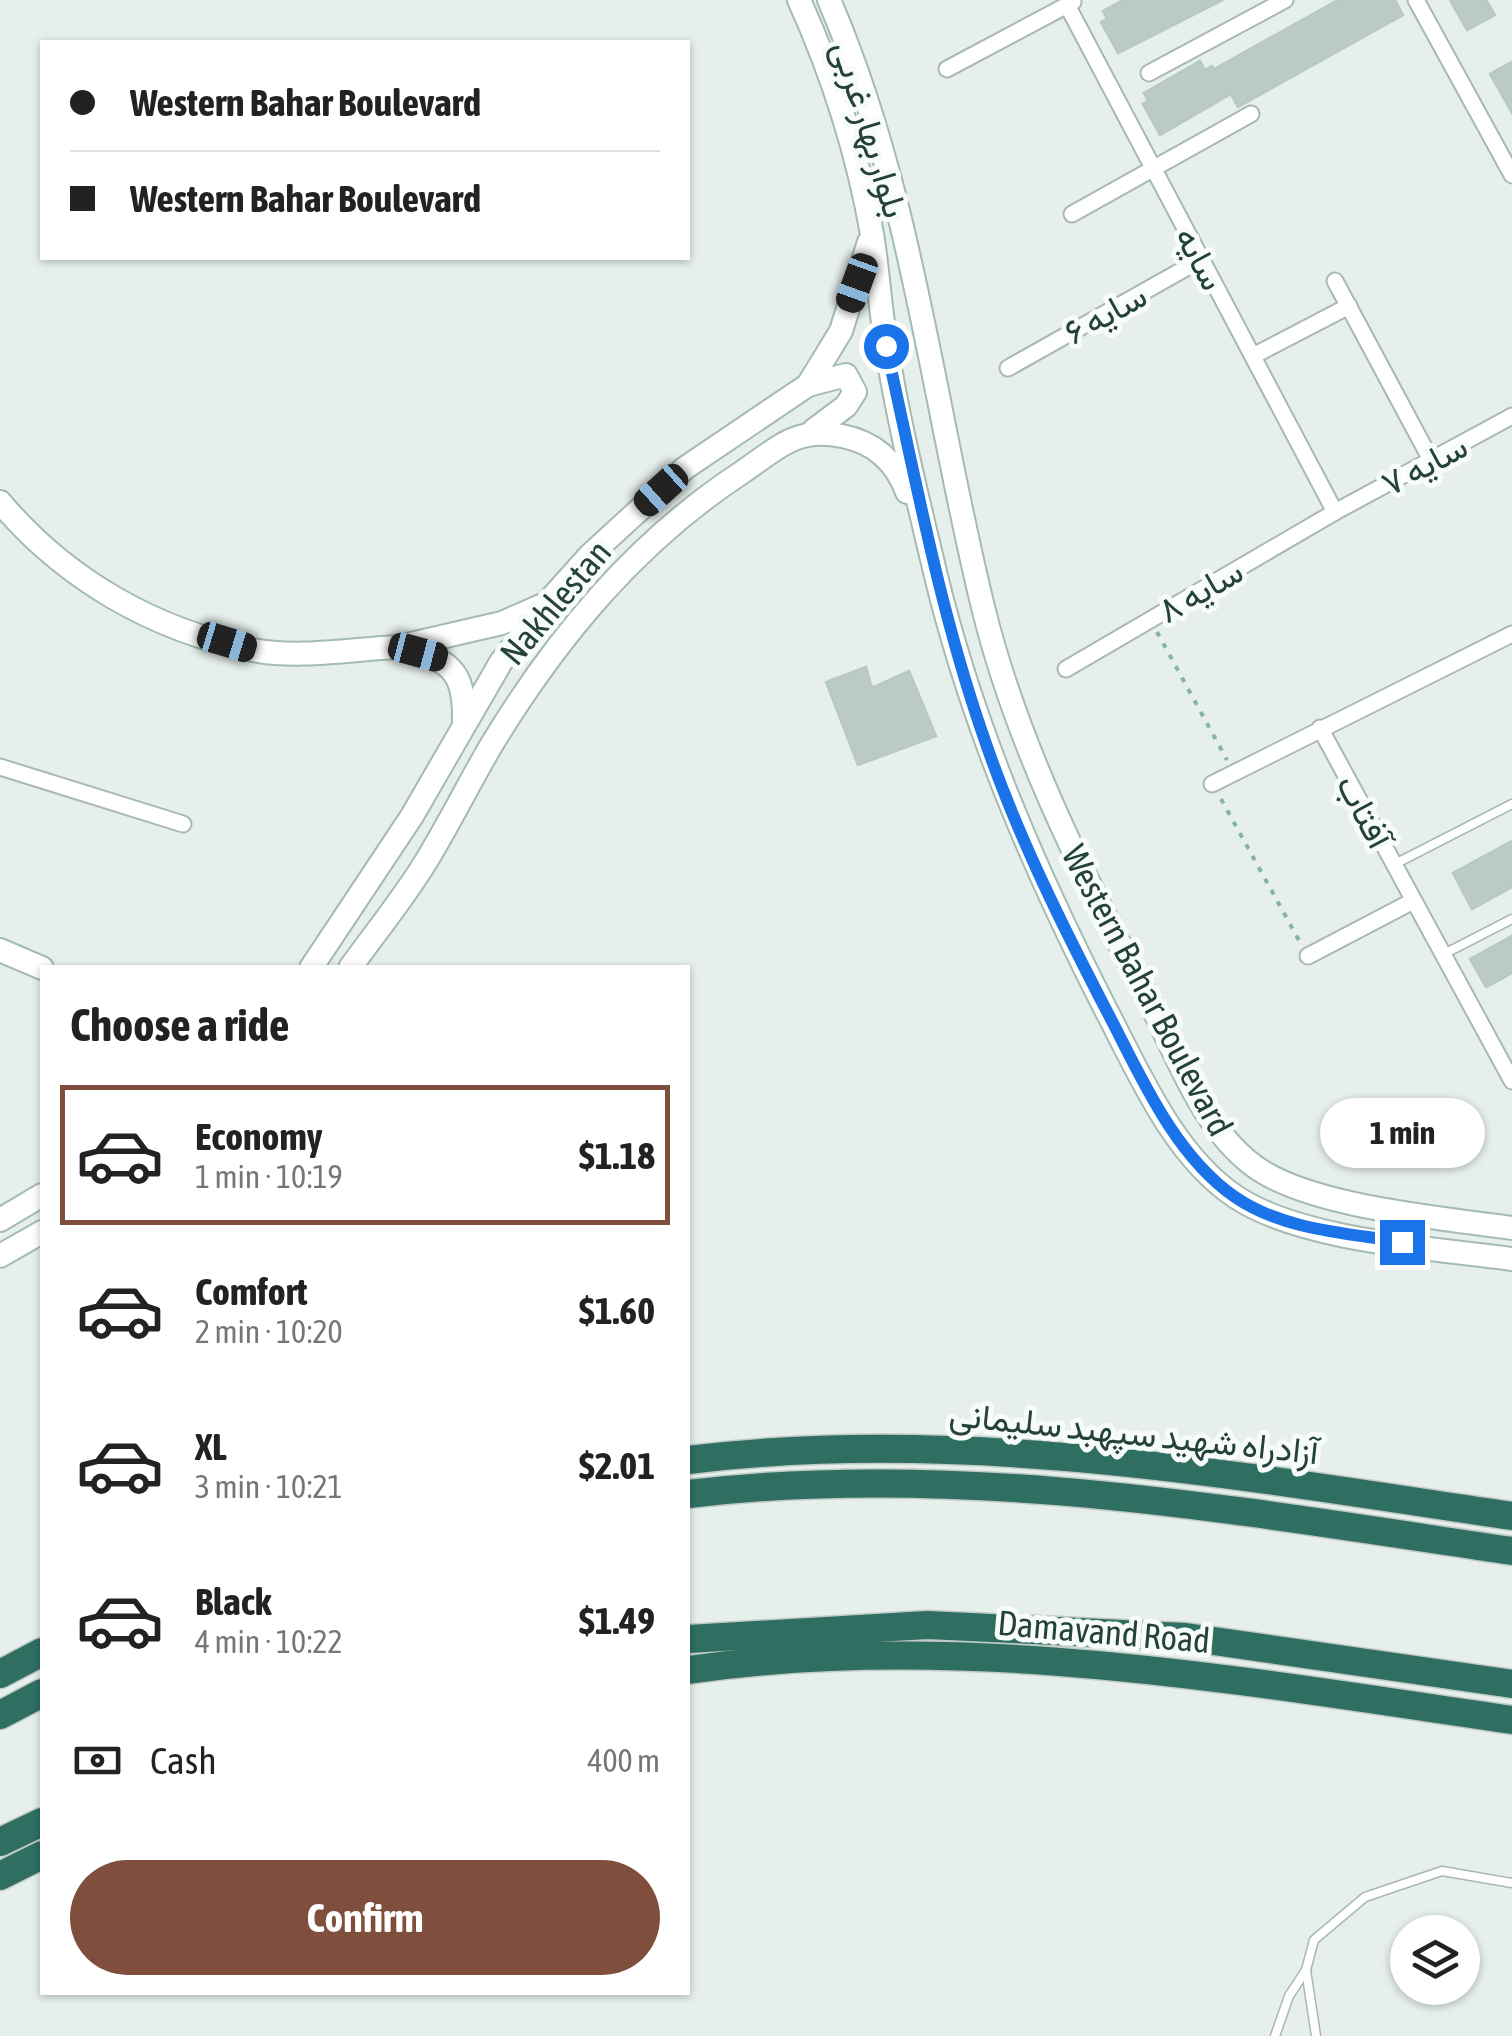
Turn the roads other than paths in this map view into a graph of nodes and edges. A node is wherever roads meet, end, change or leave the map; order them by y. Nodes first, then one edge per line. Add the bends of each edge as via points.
1 (799, 0) edge
2 (829, 0) edge
3 (1285, 0) edge
4 (1416, 0) edge
5 (1072, 2) edge
6 (947, 69) dead end
7 (1149, 73) dead end
8 (1251, 114) dead end
9 (1154, 168) junction
10 (1512, 175) edge
11 (1072, 214) dead end
12 (872, 234) junction
13 (1202, 259) junction
14 (1335, 281) dead end
15 (1350, 306) junction
16 (1253, 356) junction
17 (1008, 368) dead end
18 (808, 385) junction
19 (1512, 416) edge
20 (814, 430) junction
21 (1432, 460) junction
22 (0, 502) edge
23 (1335, 512) junction
24 (936, 578) junction
25 (546, 604) junction
26 (1512, 634) edge
27 (398, 646) junction
28 (1066, 669) dead end
29 (464, 725) junction
30 (1320, 728) junction
31 (0, 767) edge
32 (1212, 784) road end
33 (1512, 804) edge
34 (183, 824) dead end
35 (1394, 865) junction
36 (1413, 901) junction
37 (1512, 919) edge
38 (0, 950) edge
39 (1442, 955) junction
40 (1308, 956) road end
41 (311, 965) edge
42 (352, 965) edge
43 (40, 967) edge
44 (1512, 1081) edge
45 (40, 1196) edge
46 (0, 1220) edge
47 (1512, 1228) edge
48 (40, 1233) edge
49 (0, 1256) edge
50 (1512, 1258) edge
51 (690, 1460) edge
52 (690, 1494) edge
53 (1512, 1516) edge
54 (1512, 1551) edge
55 (690, 1639) edge
56 (40, 1653) edge
57 (690, 1670) edge
58 (0, 1674) edge
59 (1512, 1684) edge
60 (40, 1694) edge
61 (0, 1715) edge
62 (1512, 1720) edge
63 (40, 1823) edge
64 (0, 1842) edge
65 (40, 1856) edge
66 (0, 1876) edge
67 (1512, 1883) edge
68 (1306, 1970) junction
69 (1275, 2036) edge
70 (1316, 2036) edge

1 - 12 main road, بلوار بهار غربی via 855,157
2 - 47 main road, Western Bahar Boulevard via 884,148 984,610 1015,705 1087,887 1206,1112 1231,1148 1299,1190
3 - 7 street
4 - 10 street
5 - 6 street, سایه
5 - 9 street, سایه
8 - 9 street
9 - 11 street
9 - 13 street, سایه
12 - 18 main road, Nakhlestan via 840,331
12 - 24 main road, Western Bahar Boulevard via 886,346
13 - 16 street, سایه
13 - 17 street, سایه ۶
14 - 15 street
15 - 16 street
15 - 21 street
16 - 23 street, سایه
18 - 20 main road, Nakhlestan via 846,375 853,382 846,406
18 - 25 main road, Nakhlestan via 685,468
19 - 21 street, سایه ۷
20 - 24 main road via 849,437 897,467
20 - 42 main road, Nakhlestan via 703,498 610,581 558,644 424,865
21 - 23 street, سایه ۷
22 - 27 main road via 36,544 110,597 168,625 256,651
23 - 28 street, سایه ۸
24 - 50 main road, Western Bahar Boulevard via 984,738 1048,896 1139,1074 1192,1154 1235,1197 1304,1226
25 - 27 main road via 502,623
25 - 29 main road, Nakhlestan
26 - 30 street
27 - 29 main road via 438,657 456,672
29 - 41 main road, Nakhlestan via 386,859
30 - 32 street
30 - 35 street, آفتاب
31 - 34 street
33 - 35 lane
35 - 36 street, آفتاب
36 - 39 street, آفتاب
36 - 40 street
37 - 39 lane
38 - 43 main road
39 - 44 street, آفتاب
45 - 46 main road
48 - 49 main road
51 - 53 highway, آزادراه شهید سپهبد سلیمانی via 757,1450 1071,1456
52 - 54 highway, آزادراه شهید سپهبد سلیمانی via 917,1484 1069,1492
55 - 59 highway, Damavand Road via 927,1625 1186,1637
56 - 58 highway
57 - 62 highway, Damavand Road via 926,1655 1179,1672
60 - 61 highway
63 - 64 highway
65 - 66 highway
67 - 68 lane via 1442,1871 1364,1897 1314,1940
68 - 69 lane
68 - 70 lane

